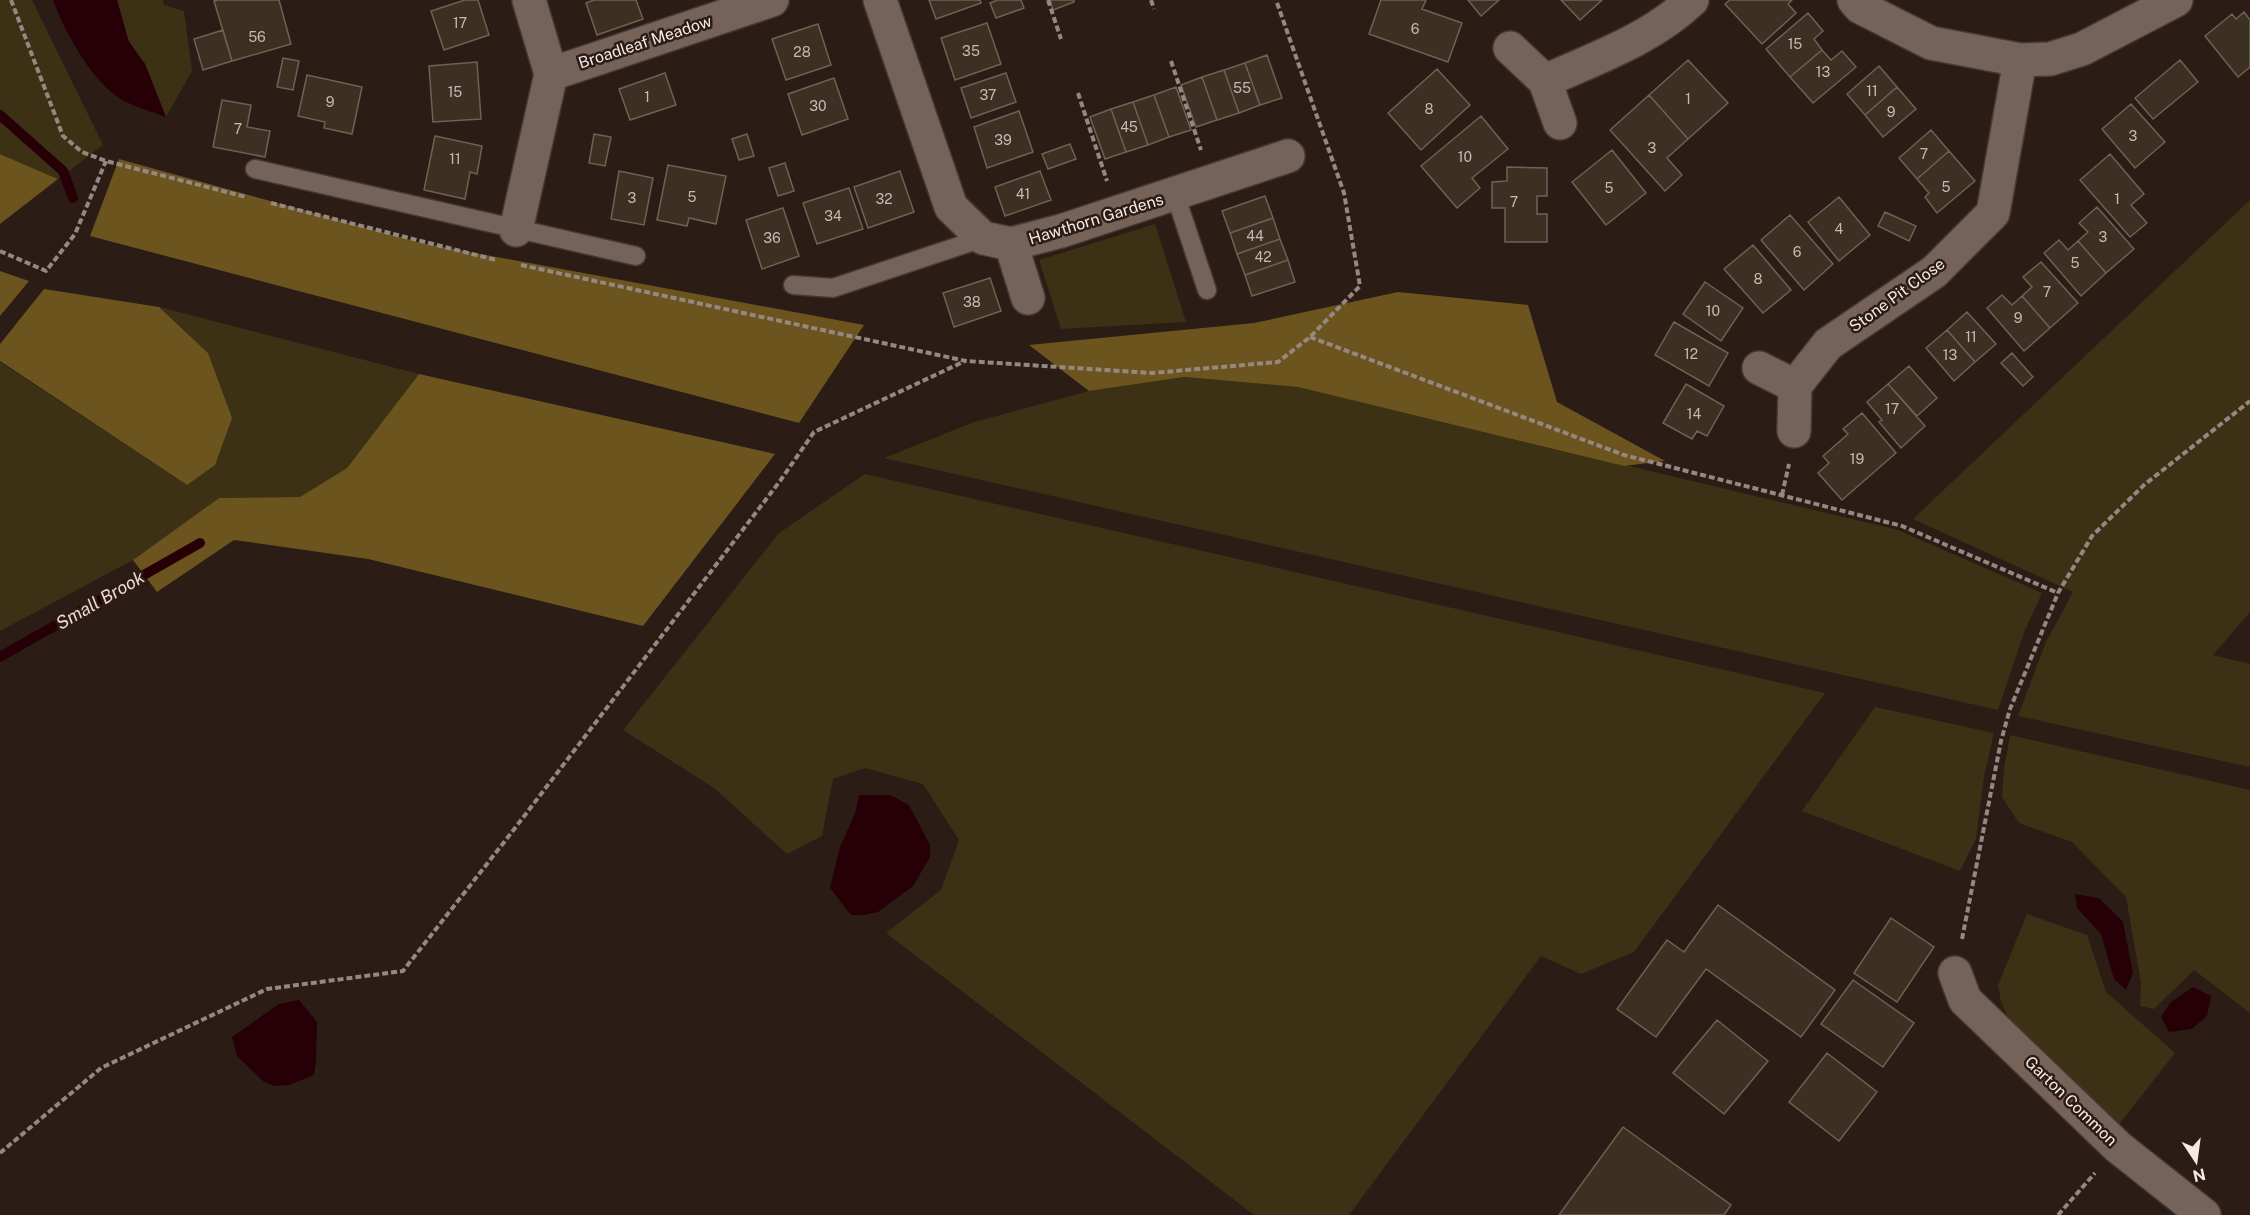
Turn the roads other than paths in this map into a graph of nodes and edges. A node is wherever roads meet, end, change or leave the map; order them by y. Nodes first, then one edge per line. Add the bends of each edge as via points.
1 (529, 0) edge
2 (772, 0) edge
3 (880, 0) edge
4 (1692, 0) edge
5 (1854, 0) edge
6 (2176, 0) edge
7 (1510, 48) dead end
8 (2020, 60) junction
9 (551, 74) junction
10 (1545, 81) junction
11 (1560, 123) dead end
12 (1288, 156) dead end
13 (255, 169) dead end
14 (1175, 194) junction
15 (516, 230) junction
16 (997, 241) junction
17 (636, 256) dead end
18 (793, 285) dead end
19 (1207, 290) dead end
20 (1028, 298) dead end
21 (1759, 368) dead end
22 (1795, 386) junction
23 (1794, 431) dead end
24 (1955, 973) road end
25 (2204, 1215) edge

1 - 9 street
2 - 9 street, Broadleaf Meadow
3 - 16 street via 951,207
4 - 10 street via 1648,34
5 - 8 street via 1860,7 1931,43
6 - 8 street via 2082,49 2050,59
7 - 10 street
8 - 22 street, Stone Pit Close via 1993,213 1934,272 1828,344
9 - 15 street
10 - 11 street
12 - 14 street, Hawthorn Gardens
13 - 15 lane
14 - 16 street, Hawthorn Gardens via 1061,231
14 - 19 lane
15 - 17 lane
16 - 18 lane via 833,288
16 - 20 street
21 - 22 street
22 - 23 street
24 - 25 street, Garton Common via 1965,1000 2118,1147

